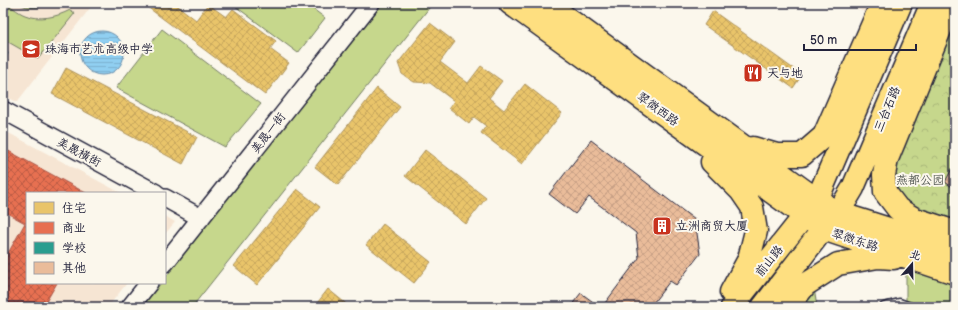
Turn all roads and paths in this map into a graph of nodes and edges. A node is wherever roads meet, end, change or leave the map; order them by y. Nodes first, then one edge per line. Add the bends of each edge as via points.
1 (371, 3) edge
2 (510, 3) edge
3 (546, 3) edge
4 (882, 3) edge
5 (901, 3) edge
6 (932, 3) edge
7 (951, 3) edge
8 (3, 110) edge
9 (664, 114) junction
10 (739, 143) junction
11 (154, 192) edge
12 (166, 199) edge
13 (811, 208) junction
14 (838, 213) junction
15 (201, 218) junction
16 (823, 229) junction
17 (955, 232) edge
18 (955, 250) edge
19 (916, 260) junction
20 (166, 262) edge
21 (955, 273) edge
22 (148, 284) edge
23 (130, 307) edge
24 (723, 307) edge
25 (732, 307) edge
26 (764, 307) edge
27 (788, 307) edge
28 (884, 307) edge
29 (910, 307) edge

1 - 15 street, 美晟一街
2 - 9 main road, 翠微西路
3 - 10 main road, 翠微西路
4 - 10 main road via 824,136 802,155 777,155
5 - 13 main road
6 - 14 main road, 三台石路 via 853,188
7 - 17 main road via 887,159 885,192 898,209 915,219
8 - 11 street, 美晟橫街
9 - 13 main road, 翠微西路
9 - 24 main road via 741,191 752,207 756,232 749,259
10 - 13 main road, 翠微西路
12 - 15 street
13 - 14 main road, 翠微东路
13 - 16 main road, 翠微东路
13 - 25 main road, 前山路
14 - 16 main road, 三台石路
14 - 18 main road, 翠微东路
15 - 20 street, 美晟一街
16 - 19 main road, 翠微东路
16 - 26 main road, 前山路
19 - 21 main road, 翠微东路
19 - 27 main road via 878,257 838,264 805,285
22 - 23 street
28 - 29 lane via 899,303

